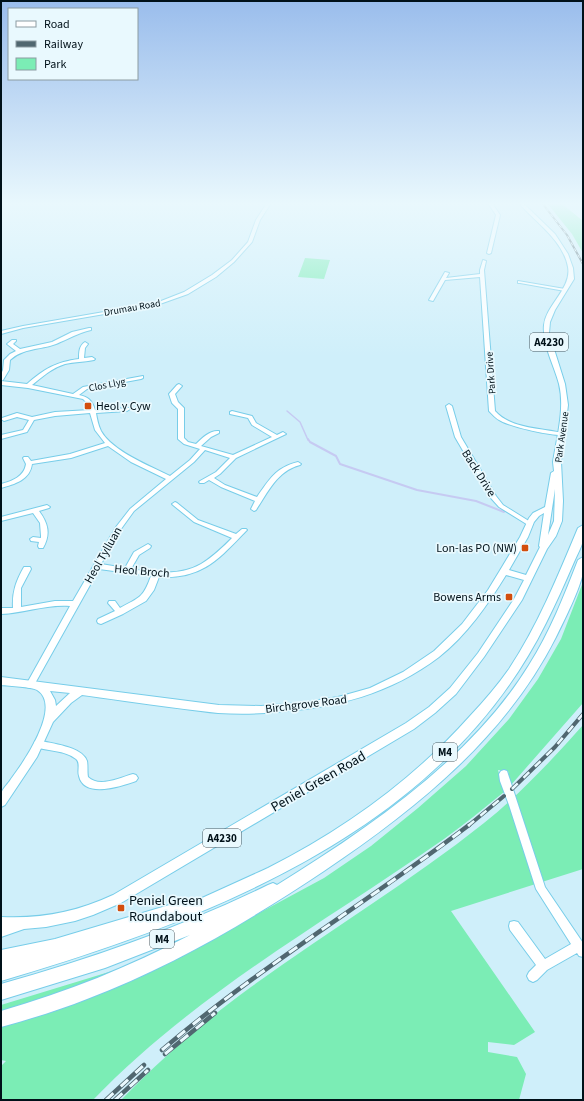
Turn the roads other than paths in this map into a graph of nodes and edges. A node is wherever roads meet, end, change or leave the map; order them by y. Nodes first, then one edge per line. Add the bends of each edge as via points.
1 (239, 254) edge
2 (566, 254) edge
3 (484, 261) dead end
4 (447, 273) dead end
5 (483, 275) junction
6 (445, 279) junction
7 (520, 282) dead end
8 (565, 290) junction
9 (431, 300) dead end
10 (89, 329) dead end
11 (1, 333) edge
12 (14, 341) dead end
13 (85, 344) dead end
14 (18, 351) junction
15 (92, 359) dead end
16 (81, 360) junction
17 (141, 377) dead end
18 (1, 379) edge
19 (1, 383) edge
20 (28, 386) junction
21 (180, 386) dead end
22 (75, 395) junction
23 (449, 406) dead end
24 (127, 409) dead end
25 (92, 411) junction
26 (232, 413) dead end
27 (4, 419) dead end
28 (32, 419) junction
29 (217, 432) dead end
30 (283, 434) dead end
31 (561, 434) junction
32 (276, 437) junction
33 (1, 438) edge
34 (109, 444) junction
35 (201, 447) junction
36 (234, 457) junction
37 (298, 464) dead end
38 (556, 471) junction
39 (171, 478) junction
40 (210, 478) junction
41 (202, 482) dead end
42 (1, 486) edge
43 (258, 500) junction
44 (175, 504) dead end
45 (47, 507) dead end
46 (548, 508) junction
47 (254, 509) dead end
48 (35, 510) junction
49 (558, 513) junction
50 (1, 519) edge
51 (546, 520) junction
52 (530, 524) junction
53 (583, 528) edge
54 (244, 530) dead end
55 (237, 537) junction
56 (33, 540) dead end
57 (148, 546) dead end
58 (543, 549) junction
59 (583, 560) edge
60 (97, 566) junction
61 (27, 569) dead end
62 (127, 570) junction
63 (504, 571) junction
64 (156, 574) junction
65 (529, 579) junction
66 (112, 603) dead end
67 (74, 604) junction
68 (17, 610) junction
69 (1, 611) edge
70 (120, 612) junction
71 (101, 621) dead end
72 (1, 681) edge
73 (34, 685) junction
74 (81, 691) junction
75 (50, 719) junction
76 (38, 744) junction
77 (504, 774) dead end
78 (133, 778) dead end
79 (1, 802) edge
80 (316, 868) junction
81 (223, 897) junction
82 (1, 923) edge
83 (24, 924) junction
84 (514, 926) dead end
85 (1, 931) edge
86 (581, 949) edge
87 (1, 958) edge
88 (542, 966) junction
89 (1, 973) edge
90 (533, 976) dead end
91 (1, 992) edge
92 (1, 1019) edge

1 - 11 street, Drumau Road via 214,276 186,292 157,304
2 - 8 main road, A4230 via 572,274
3 - 5 street, Park Drive
4 - 6 street
5 - 6 street
5 - 31 street, Park Drive via 492,411 508,423
6 - 9 street
7 - 8 street
8 - 31 main road, Park Avenue / A4230 via 552,310 546,333 564,397
10 - 14 street via 68,334 55,342
12 - 14 street via 10,344
13 - 16 street
14 - 18 street via 7,360 6,370
15 - 16 street
16 - 20 street via 56,364
17 - 22 street, Clos Llyg via 85,388
19 - 20 street
20 - 22 street
21 - 35 street via 172,394 182,411 181,439
22 - 25 street via 88,401
23 - 52 street, Back Drive via 458,437 493,497 501,506
24 - 25 street
25 - 28 street
25 - 34 street via 99,433
26 - 32 street via 250,417 254,424
27 - 28 street via 17,415
28 - 33 street via 25,431
29 - 35 street, Heol Tylluan via 209,436
30 - 32 street
31 - 38 main road, Park Avenue / A4230
32 - 36 street
34 - 39 street via 129,458
34 - 42 street via 71,456 28,460 29,468 22,478
35 - 36 street
35 - 39 street, Heol Tylluan
36 - 40 street
37 - 43 street via 280,472
38 - 46 main road, Park Avenue / A4230
38 - 49 main road, Park Avenue / A4230
39 - 60 street, Heol Tylluan via 132,510 118,528
40 - 41 street
40 - 43 street
43 - 47 street
44 - 55 street via 196,521
45 - 48 street
46 - 51 main road, Park Avenue / A4230
46 - 52 main road, Birchgrove Road via 536,515
48 - 50 street
48 - 56 street via 46,529 42,543
49 - 51 main road
49 - 58 main road, Peniel Green Road / A4230 via 556,527
51 - 52 main road
51 - 58 main road, Peniel Green Road / A4230
52 - 63 main road, Birchgrove Road
53 - 81 highway, M4 via 535,636 499,692 474,722 408,785 367,816 303,856
54 - 55 street, Heol Broch
55 - 64 street, Heol Broch via 204,565 183,574
57 - 62 street via 136,554
58 - 65 main road, Peniel Green Road / A4230
59 - 80 highway, M4 via 558,620 532,671 486,730 420,794
60 - 62 street, Heol Broch
60 - 67 street, Heol Tylluan
61 - 68 street via 18,583
62 - 64 street, Heol Broch
63 - 65 main road
63 - 74 main road, Birchgrove Road via 472,619 448,645 394,681 356,698 311,706 251,711 182,705
64 - 70 street via 150,590 142,599
65 - 83 main road, Peniel Green Road / A4230 via 481,655 453,691 410,726 98,909 73,917
66 - 70 street
67 - 68 street via 48,603
67 - 73 street, Heol Tylluan
68 - 69 street
70 - 71 street
72 - 73 main road, Birchgrove Road
73 - 74 main road, Birchgrove Road
73 - 75 main road via 47,693 52,703
74 - 75 main road via 71,696
75 - 76 main road
76 - 78 street via 79,756 83,762 84,779 91,785 98,786
76 - 79 main road via 17,781
77 - 86 street via 541,889
80 - 91 highway, M4 via 230,911 165,938 102,962
80 - 92 highway, M4 via 259,906 142,967 83,994
81 - 87 highway, M4 via 157,914 55,947
81 - 89 highway, M4 via 106,942
82 - 83 main road, Peniel Green Road / A4230
83 - 85 main road, Peniel Green Road / A4230
84 - 88 street
86 - 88 street
88 - 90 street

